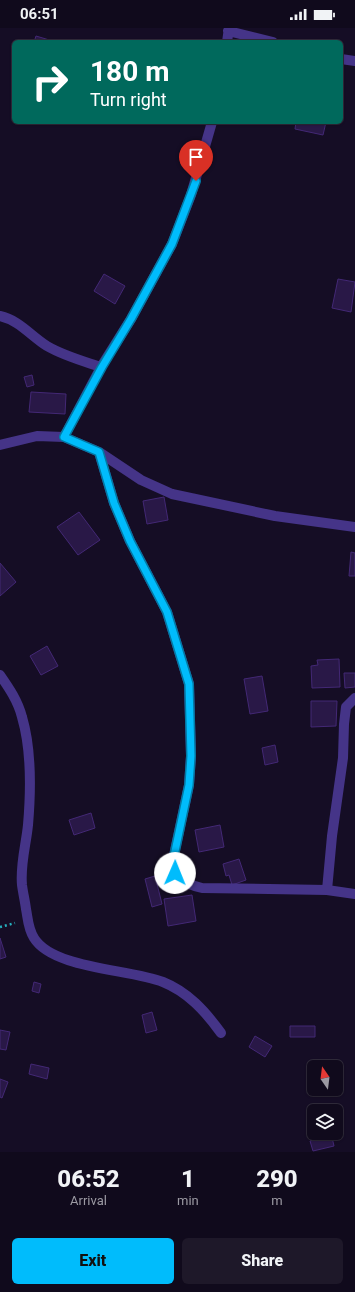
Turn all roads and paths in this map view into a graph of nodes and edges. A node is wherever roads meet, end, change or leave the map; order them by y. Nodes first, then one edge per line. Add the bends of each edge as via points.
1 (228, 30) edge
2 (226, 40) edge
3 (266, 40) edge
4 (343, 58) edge
5 (355, 61) edge
6 (211, 124) edge
7 (0, 316) edge
8 (102, 367) junction
9 (64, 437) junction
10 (0, 445) edge
11 (99, 452) junction
12 (355, 527) edge
13 (0, 674) edge
14 (355, 698) edge
15 (327, 890) junction
16 (355, 894) edge
17 (221, 1033) dead end

1 - 2 street
1 - 3 street
4 - 5 street
6 - 8 street via 192,195 172,244
7 - 8 street via 18,323 46,345 66,356
8 - 9 street
9 - 10 street via 37,436
9 - 11 street
11 - 12 street via 141,480 172,494 274,516
11 - 15 street via 114,503 130,541 167,612 189,684 189,785 174,856 175,873 186,884 202,888
13 - 17 street via 13,694 22,717 29,758 28,815 22,885 34,939 53,955 162,982 178,989 209,1016
14 - 15 street via 346,707 343,758
15 - 16 street

